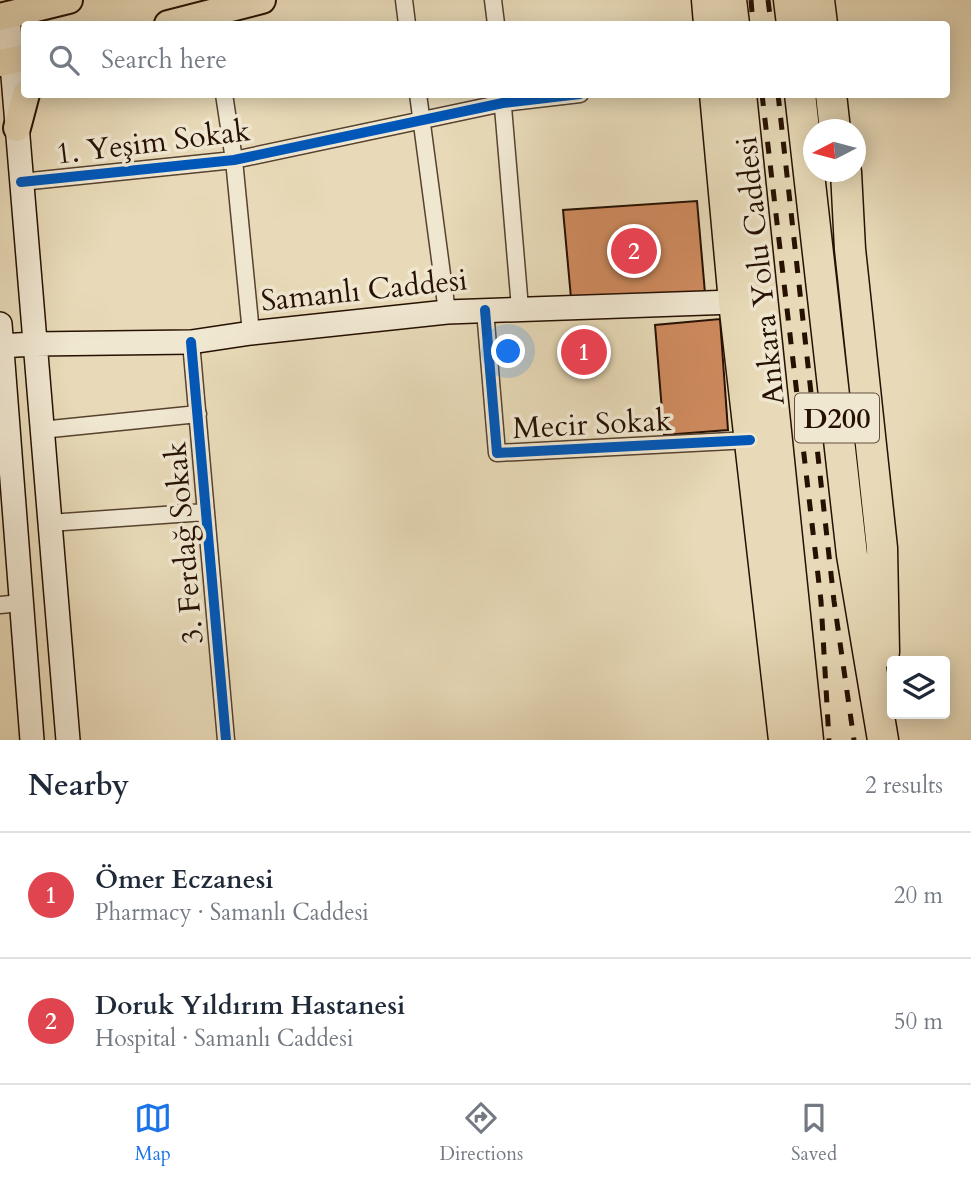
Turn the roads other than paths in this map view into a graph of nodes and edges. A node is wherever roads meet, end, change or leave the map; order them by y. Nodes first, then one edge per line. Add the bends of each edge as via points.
1 (69, 0) edge
2 (262, 0) edge
3 (404, 0) edge
4 (493, 0) edge
5 (706, 0) edge
6 (731, 0) edge
7 (789, 0) edge
8 (819, 0) edge
9 (840, 0) edge
10 (39, 4) edge
11 (4, 16) edge
12 (213, 19) edge
13 (195, 21) edge
14 (407, 21) edge
15 (496, 21) edge
16 (709, 21) edge
17 (734, 21) edge
18 (792, 21) edge
19 (822, 21) edge
20 (839, 21) edge
21 (12, 60) edge
22 (25, 98) edge
23 (225, 98) edge
24 (418, 98) edge
25 (715, 98) edge
26 (741, 98) edge
27 (800, 98) edge
28 (831, 98) edge
29 (842, 98) edge
30 (503, 99) edge
31 (834, 119) edge
32 (843, 119) edge
33 (421, 120) junction
34 (17, 128) junction
35 (234, 160) junction
36 (21, 182) junction
37 (844, 182) edge
38 (734, 302) junction
39 (520, 308) junction
40 (485, 310) junction
41 (447, 312) junction
42 (251, 333) junction
43 (0, 338) edge
44 (191, 342) junction
45 (34, 344) junction
46 (198, 414) junction
47 (41, 430) junction
48 (4, 434) edge
49 (750, 440) junction
50 (206, 512) junction
51 (49, 523) junction
52 (11, 604) edge
53 (32, 740) edge
54 (68, 740) edge
55 (226, 740) edge
56 (784, 740) edge
57 (808, 740) edge
58 (884, 740) edge

1 - 10 main road
2 - 12 main road
3 - 14 street
4 - 15 street
5 - 16 highway
6 - 17 highway
7 - 18 highway
8 - 19 highway
9 - 20 highway
10 - 11 main road
11 - 21 main road
12 - 13 main road
21 - 34 main road
22 - 34 main road
23 - 35 street, 1. Yeşim Sokak
24 - 33 street
25 - 38 highway, D200
26 - 57 highway, Ankara Yolu Caddesi / D200
27 - 58 highway, Ankara Yolu Caddesi / D200 via 852,555
28 - 31 highway
29 - 32 highway
30 - 33 street, 1. Yeşim Sokak
30 - 39 street
33 - 35 street, 1. Yeşim Sokak
33 - 41 street
34 - 36 main road
35 - 36 street, 1. Yeşim Sokak
35 - 42 street, 1. Yeşim Sokak
36 - 45 main road
37 - 58 highway via 882,548
38 - 39 main road, Samanlı Caddesi
38 - 49 highway, D200
39 - 40 main road, Samanlı Caddesi
40 - 41 main road, Samanlı Caddesi
40 - 49 street, Mecir Sokak via 497,453
41 - 42 main road, Samanlı Caddesi
42 - 44 main road, Samanlı Caddesi
43 - 45 main road, Samanlı Caddesi
43 - 48 main road
44 - 45 main road, Samanlı Caddesi
44 - 46 street, 3. Ferdağ Sokak
45 - 47 main road
46 - 47 street
46 - 50 street, 3. Ferdağ Sokak
47 - 51 main road
48 - 52 main road
49 - 56 highway, D200
50 - 51 street
50 - 55 street, 3. Ferdağ Sokak
51 - 54 main road
52 - 53 main road

